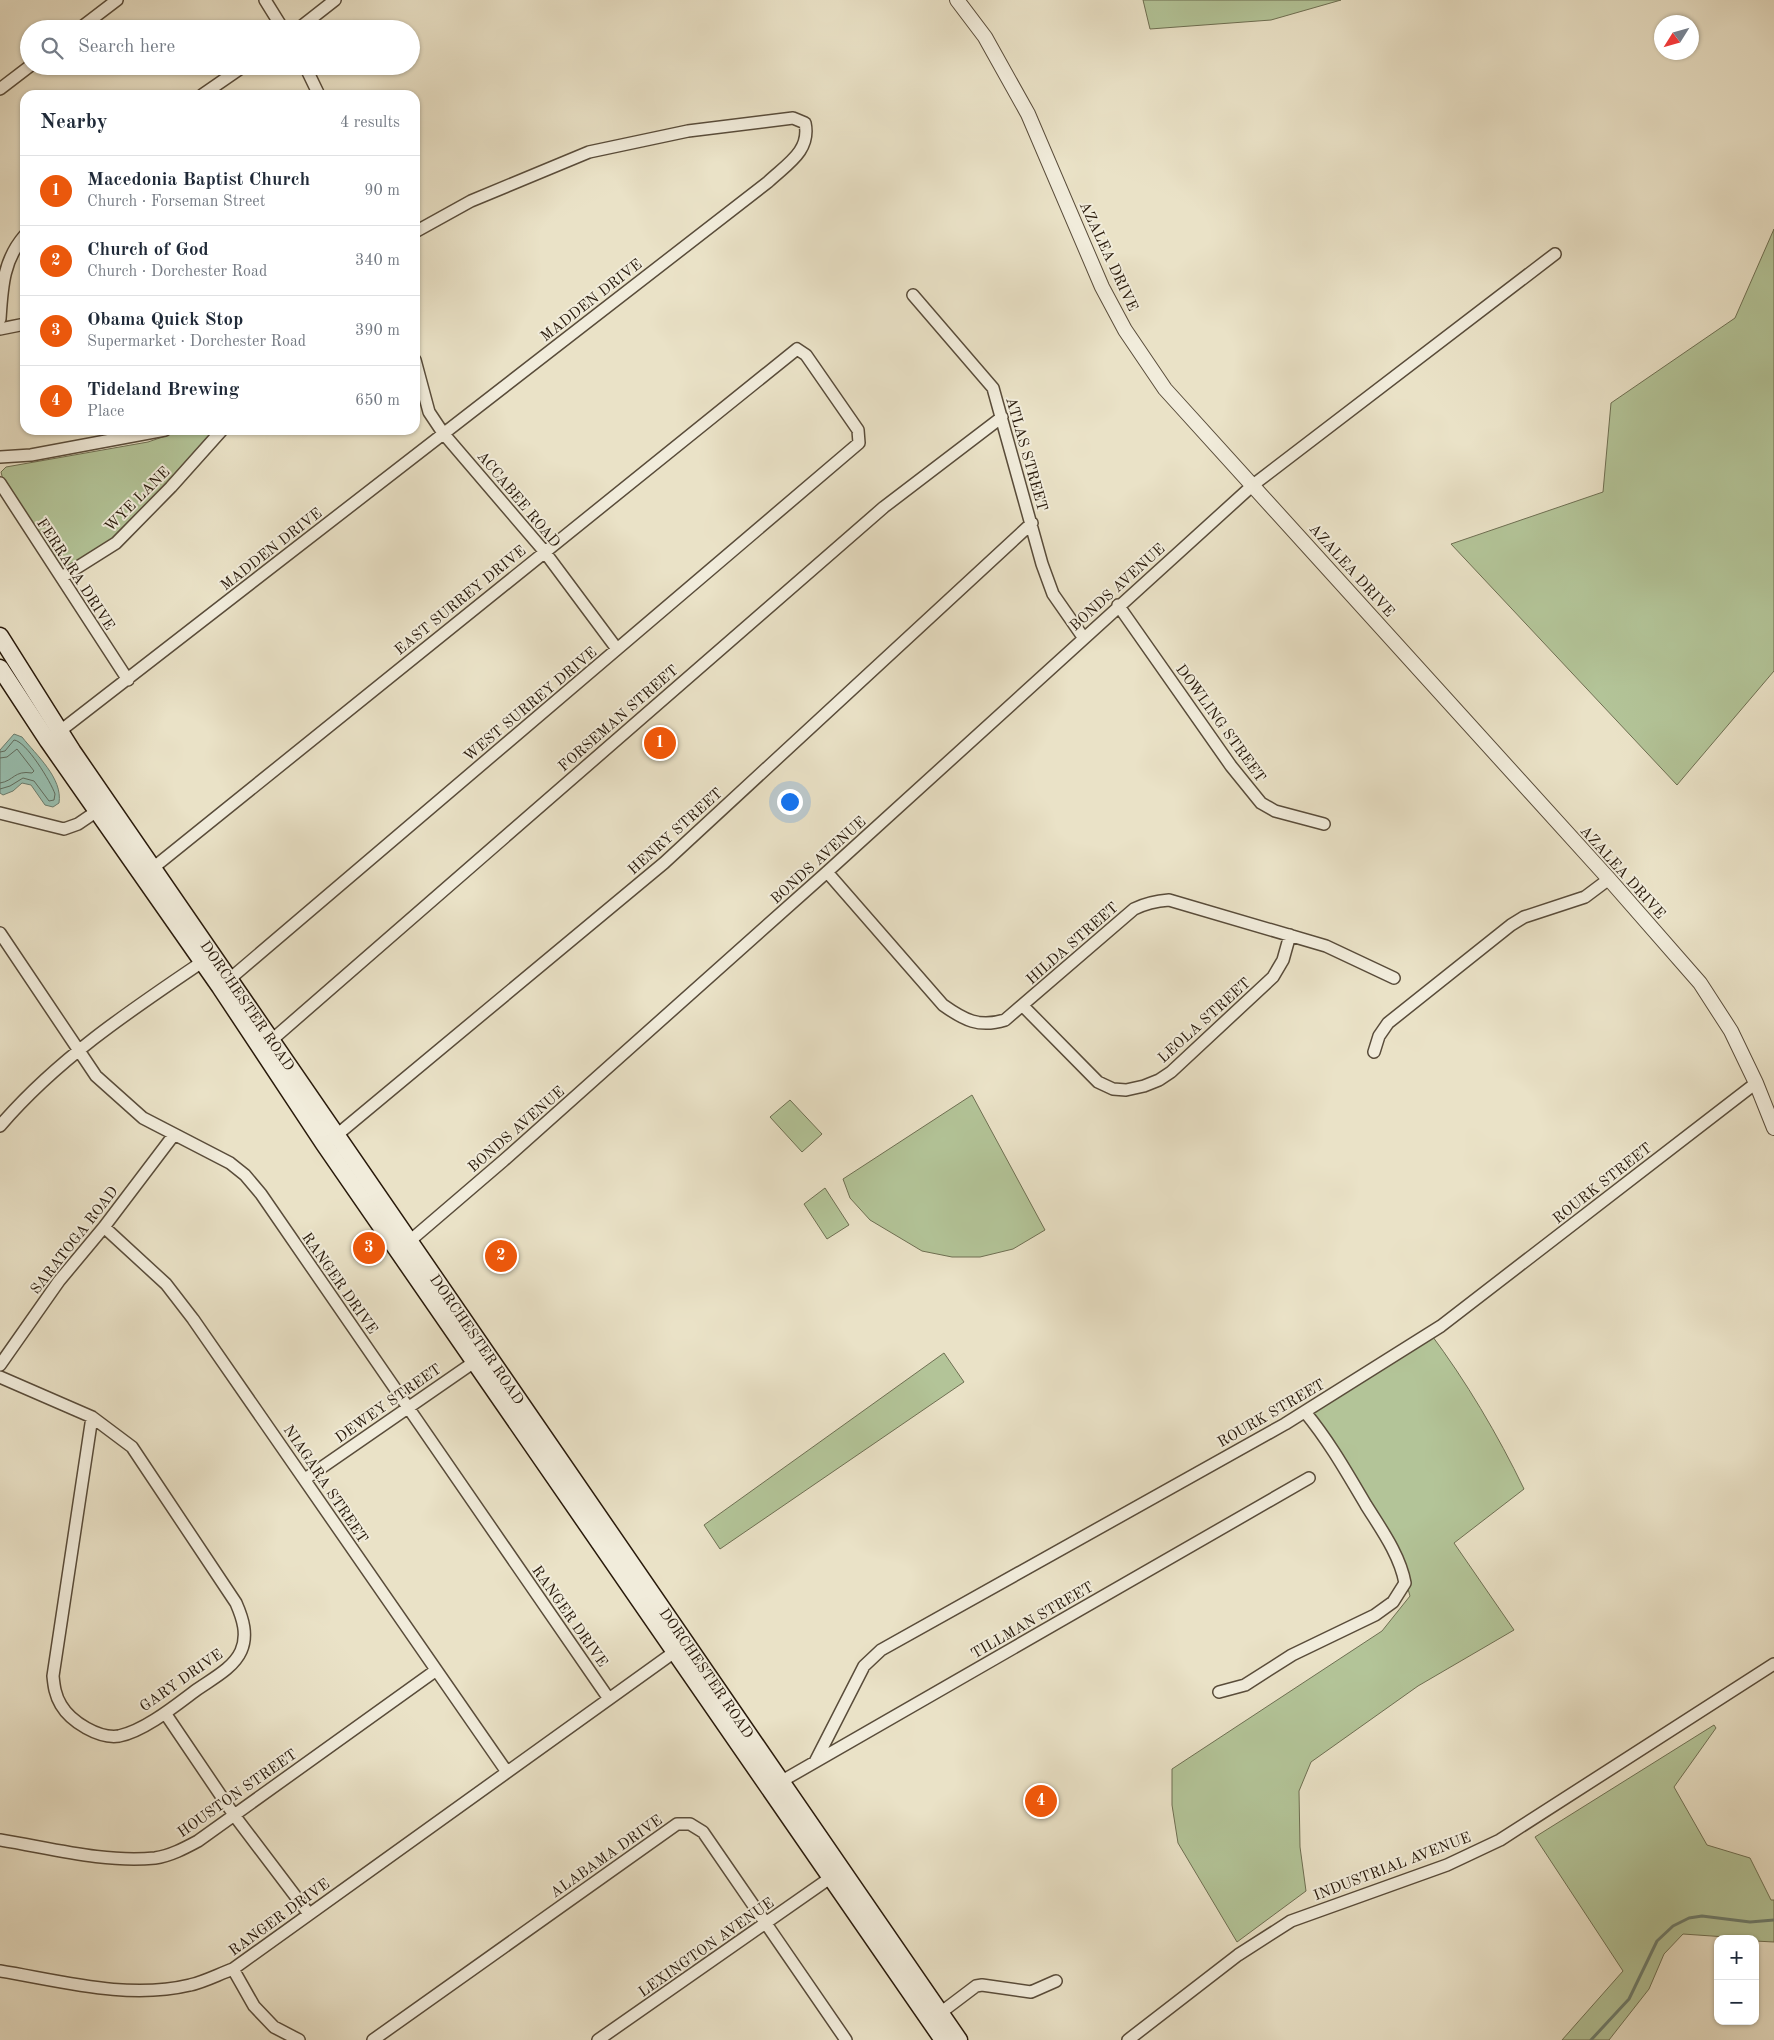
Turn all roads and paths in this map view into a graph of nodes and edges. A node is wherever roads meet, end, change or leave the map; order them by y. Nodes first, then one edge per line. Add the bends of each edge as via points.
1 (117, 0) edge
2 (265, 0) edge
3 (335, 0) edge
4 (957, 0) edge
5 (91, 20) edge
6 (277, 20) edge
7 (309, 20) edge
8 (20, 74) edge
9 (231, 75) edge
10 (309, 75) edge
11 (0, 89) edge
12 (209, 90) edge
13 (317, 90) edge
14 (420, 229) edge
15 (20, 240) edge
16 (1554, 254) dead end
17 (914, 295) dead end
18 (0, 319) edge
19 (20, 325) edge
20 (0, 329) edge
21 (797, 349) joint
22 (420, 379) edge
23 (1002, 417) junction
24 (444, 433) junction
25 (138, 435) edge
26 (218, 435) edge
27 (0, 457) edge
28 (0, 483) edge
29 (1253, 485) junction
30 (1032, 523) junction
31 (544, 551) junction
32 (62, 577) junction
33 (1118, 605) junction
34 (0, 636) edge
35 (1083, 637) junction
36 (618, 649) junction
37 (0, 668) edge
38 (128, 680) junction
39 (54, 736) junction
40 (102, 807) junction
41 (0, 812) edge
42 (1324, 824) dead end
43 (148, 872) junction
44 (827, 872) junction
45 (1609, 879) junction
46 (0, 933) edge
47 (1290, 935) junction
48 (4, 948) edge
49 (207, 959) junction
50 (1394, 978) dead end
51 (225, 983) junction
52 (1023, 1006) junction
53 (266, 1044) junction
54 (76, 1050) junction
55 (1374, 1052) dead end
56 (1756, 1083) junction
57 (0, 1126) edge
58 (1774, 1128) edge
59 (173, 1136) junction
60 (331, 1140) junction
61 (104, 1227) junction
62 (404, 1246) junction
63 (482, 1357) junction
64 (0, 1365) edge
65 (0, 1377) edge
66 (408, 1408) junction
67 (1305, 1412) junction
68 (92, 1417) junction
69 (1309, 1478) dead end
70 (305, 1479) junction
71 (688, 1642) junction
72 (674, 1653) junction
73 (1774, 1664) edge
74 (435, 1671) junction
75 (1219, 1692) dead end
76 (609, 1699) junction
77 (165, 1713) junction
78 (815, 1762) junction
79 (507, 1772) junction
80 (776, 1785) junction
81 (234, 1815) junction
82 (0, 1840) edge
83 (830, 1878) junction
84 (309, 1914) junction
85 (766, 1924) junction
86 (233, 1969) junction
87 (0, 1971) edge
88 (1056, 1981) dead end
89 (935, 2017) junction
90 (299, 2040) edge
91 (373, 2040) edge
92 (598, 2040) edge
93 (846, 2040) edge
94 (943, 2040) edge
95 (959, 2040) edge
96 (1128, 2040) edge

1 - 5 street
2 - 6 street
3 - 7 street
4 - 29 street, AZALEA DRIVE via 985,37 1028,114 1102,287 1125,330 1165,389
8 - 11 street
9 - 12 street
10 - 13 street
14 - 24 street, MADDEN DRIVE via 471,201 589,152 688,131 793,118 805,123 808,135 803,148 768,182
15 - 18 street via 6,265
16 - 29 street, BONDS AVENUE
17 - 23 street, ATLAS STREET via 992,388
19 - 20 street
21 - 31 street, EAST SURREY DRIVE
21 - 36 street, WEST SURREY DRIVE via 806,355 858,430 859,443
22 - 24 street, ACCABEE ROAD via 429,412
23 - 30 street, ATLAS STREET
23 - 53 street, FORSEMAN STREET via 884,507
24 - 31 street, ACCABEE ROAD
24 - 38 street, MADDEN DRIVE
25 - 27 street via 31,455
26 - 32 street, WYE LANE via 116,543
28 - 32 street, FERRARA DRIVE
29 - 33 street, BONDS AVENUE
29 - 45 street, AZALEA DRIVE
30 - 35 street, ATLAS STREET via 1053,594
30 - 60 street, HENRY STREET via 664,863
31 - 36 street, ACCABEE ROAD
31 - 43 street, EAST SURREY DRIVE
32 - 38 street, FERRARA DRIVE
33 - 35 street, BONDS AVENUE
33 - 42 street, DOWLING STREET via 1231,766 1261,803 1275,811
34 - 39 main road, DORCHESTER ROAD
35 - 44 street, BONDS AVENUE
36 - 51 street, WEST SURREY DRIVE
37 - 39 main road, DORCHESTER ROAD
38 - 39 street, MADDEN DRIVE
39 - 40 main road, DORCHESTER ROAD
40 - 41 street via 78,824 64,829
40 - 43 main road, DORCHESTER ROAD
43 - 49 main road, DORCHESTER ROAD
44 - 52 street, HILDA STREET via 943,1005 960,1018 990,1024 1005,1020
44 - 62 street, BONDS AVENUE
45 - 55 street via 1585,897 1524,917 1492,938 1388,1023
45 - 56 street, AZALEA DRIVE via 1700,983 1731,1031
46 - 48 street, RANGER DRIVE
47 - 50 street, HILDA STREET via 1326,946
47 - 52 street, HILDA STREET via 1169,900 1146,903 1134,909
47 - 52 street, LEOLA STREET via 1283,960 1273,977 1171,1072 1144,1086 1113,1089 1098,1082
48 - 54 street, RANGER DRIVE
49 - 51 main road, DORCHESTER ROAD
49 - 54 street
51 - 53 main road, DORCHESTER ROAD
53 - 60 main road, DORCHESTER ROAD
54 - 57 street
54 - 59 street, RANGER DRIVE via 96,1076 143,1118
56 - 58 street, AZALEA DRIVE
56 - 67 street, ROURK STREET via 1441,1326
59 - 61 street, SARATOGA ROAD
59 - 66 street, RANGER DRIVE via 230,1163 245,1175
60 - 62 main road, DORCHESTER ROAD
61 - 64 street, SARATOGA ROAD via 59,1281
61 - 70 street, NIAGARA STREET via 166,1284
62 - 63 main road, DORCHESTER ROAD
63 - 66 street, DEWEY STREET
63 - 71 main road, DORCHESTER ROAD
63 - 72 main road, DORCHESTER ROAD
65 - 68 street, GARY DRIVE
66 - 70 street, DEWEY STREET
66 - 76 street, RANGER DRIVE
67 - 75 street via 1324,1435 1376,1521 1402,1568 1405,1583 1392,1602 1375,1615 1292,1655 1245,1685
67 - 78 street, ROURK STREET via 881,1650 864,1666
68 - 77 street, GARY DRIVE via 132,1447 236,1603 244,1626 245,1639 236,1660
68 - 77 street, GARY DRIVE via 53,1676 55,1693 79,1724 108,1735 119,1736
69 - 78 street, TILLMAN STREET
70 - 74 street, NIAGARA STREET
71 - 72 street, RANGER DRIVE
71 - 80 main road, DORCHESTER ROAD
72 - 76 street, RANGER DRIVE
72 - 80 main road, DORCHESTER ROAD
73 - 96 street, INDUSTRIAL AVENUE via 1500,1840 1447,1864 1291,1921 1238,1955
74 - 79 street, NIAGARA STREET
74 - 81 street, HOUSTON STREET
76 - 79 street, RANGER DRIVE
77 - 81 street
78 - 80 street, TILLMAN STREET
79 - 84 street, RANGER DRIVE
80 - 83 main road, DORCHESTER ROAD
80 - 89 main road, DORCHESTER ROAD
81 - 82 street, HOUSTON STREET via 198,1841 157,1858 117,1858
81 - 84 street
83 - 85 street, LEXINGTON AVENUE
83 - 89 main road, DORCHESTER ROAD
84 - 86 street, RANGER DRIVE
85 - 91 street, ALABAMA DRIVE via 703,1832 690,1824 677,1824
85 - 92 street, LEXINGTON AVENUE
85 - 93 street, ALABAMA DRIVE
86 - 87 street, RANGER DRIVE via 190,1985 137,1990
86 - 90 street via 254,2006 274,2028
88 - 89 street via 1031,1992 976,1986
89 - 94 main road, DORCHESTER ROAD
89 - 95 main road, DORCHESTER ROAD

